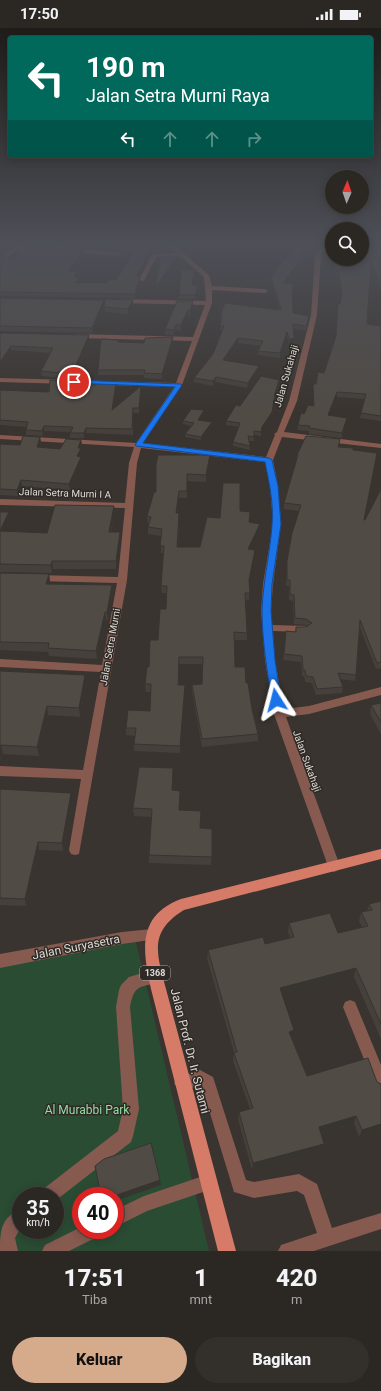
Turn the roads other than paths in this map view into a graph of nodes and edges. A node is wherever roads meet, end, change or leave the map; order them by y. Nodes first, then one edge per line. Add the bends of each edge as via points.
1 (209, 299) edge
2 (315, 299) edge
3 (114, 301) edge
4 (209, 303) junction
5 (71, 336) edge
6 (196, 338) junction
7 (0, 380) edge
8 (179, 385) junction
9 (278, 434) junction
10 (0, 437) edge
11 (138, 445) junction
12 (381, 446) edge
13 (269, 460) junction
14 (0, 502) edge
15 (129, 506) junction
16 (23, 577) edge
17 (122, 580) junction
18 (268, 628) junction
19 (305, 629) edge
20 (0, 662) edge
21 (106, 669) junction
22 (381, 691) edge
23 (279, 714) junction
24 (0, 771) edge
25 (87, 775) junction
26 (75, 850) dead end
27 (381, 854) edge
28 (334, 866) junction
29 (152, 935) junction
30 (0, 961) edge
31 (156, 976) junction
32 (350, 1007) dead end
33 (182, 1083) junction
34 (381, 1084) edge
35 (209, 1182) junction
36 (60, 1187) edge
37 (124, 1214) edge
38 (381, 1221) edge
39 (12, 1226) edge
40 (328, 1238) junction
41 (75, 1239) edge
42 (10, 1251) edge
43 (51, 1251) edge
44 (227, 1251) edge
45 (287, 1251) edge

1 - 4 street
2 - 9 street, Jalan Sukahaji via 314,315 293,401
3 - 4 street
4 - 6 street, Jalan Setra Murni
5 - 6 street
6 - 8 street, Jalan Setra Murni
7 - 8 street
8 - 11 street, Jalan Setra Murni
9 - 12 street
9 - 13 street, Jalan Sukahaji
10 - 11 street
11 - 13 street
11 - 15 street, Jalan Setra Murni via 133,463
13 - 18 street, Jalan Sukahaji via 277,524 268,584
14 - 15 street, Jalan Setra Murni I A
15 - 17 street, Jalan Setra Murni
16 - 17 street
17 - 21 street, Jalan Setra Murni
18 - 19 street
18 - 23 street, Jalan Sukahaji via 270,660
20 - 21 street
21 - 25 street, Jalan Setra Murni
22 - 23 street via 309,710
23 - 28 street, Jalan Sukahaji
24 - 25 street
25 - 26 street, Jalan Setra Murni
27 - 28 main road
28 - 29 main road via 181,905 170,911
29 - 30 street, Jalan Suryasetra via 122,938
29 - 31 main road, Jalan Prof. Dr. Ir. Sutami / 1368
31 - 33 main road, Jalan Prof. Dr. Ir. Sutami / 1368
31 - 36 street via 134,982 126,990 123,1007 131,1109 125,1136
32 - 34 street
33 - 35 main road, Jalan Prof. Dr. Ir. Sutami / 1368
33 - 40 street via 200,1078 208,1082 240,1186 254,1190 299,1182 311,1190
35 - 37 street via 144,1204
35 - 44 main road, Jalan Prof. Dr. Ir. Sutami / 1368
38 - 40 street
39 - 42 street via 6,1238
40 - 45 street
41 - 43 street

